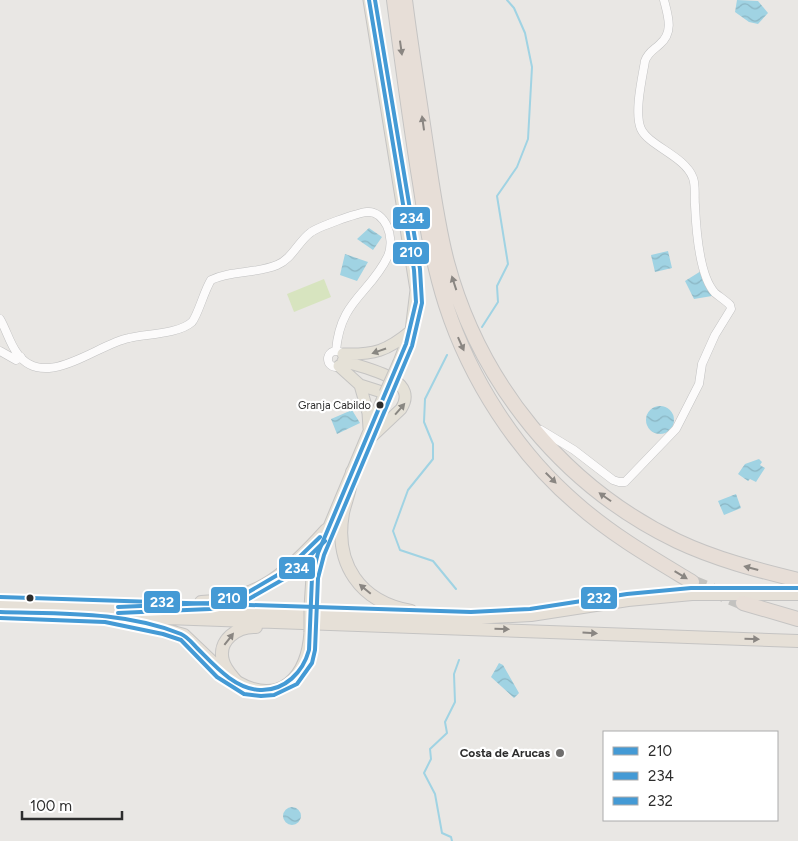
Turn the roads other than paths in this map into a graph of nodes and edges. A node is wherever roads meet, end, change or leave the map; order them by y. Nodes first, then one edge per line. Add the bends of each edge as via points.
1 (369, 0) edge
2 (394, 0) edge
3 (405, 0) edge
4 (664, 0) edge
5 (462, 308) junction
6 (0, 319) edge
7 (410, 331) junction
8 (0, 351) edge
9 (19, 355) junction
10 (340, 358) junction
11 (360, 385) junction
12 (385, 393) junction
13 (369, 429) junction
14 (364, 443) junction
15 (568, 452) joint
16 (352, 472) junction
17 (326, 530) junction
18 (798, 580) edge
19 (692, 582) tunnel mouth
20 (798, 594) edge
21 (0, 603) edge
22 (743, 604) tunnel mouth
23 (145, 608) junction
24 (0, 612) edge
25 (106, 616) junction
26 (798, 619) edge
27 (439, 622) junction
28 (798, 640) edge
29 (236, 681) junction

1 - 7 main road via 414,270 416,302
2 -> 19 highway via 425,219 446,304 472,368 511,430 540,468 619,538
5 -> 3 highway via 447,262 438,217
4 - 15 street via 668,37 648,53 645,61 638,114 640,128 689,170 694,180 698,239 705,272 714,292 731,309 715,335 702,364 699,384 676,430 625,482 613,480
5 - 15 highway via 508,387 541,430
18 -> 5 highway via 746,567 678,542 595,490 561,461 504,391
6 - 9 street
7 -> 10 main road via 382,351
7 - 12 main road, bridge
8 - 9 street via 16,360
9 - 10 street via 38,367 62,366 128,338 183,327 195,317 211,280 280,264 316,228 367,212 377,214 388,228 389,253 382,267 345,313 337,336
10 - 11 main road
14 -> 10 main road via 402,409 406,393 399,382
11 - 12 main road
11 - 13 main road
12 - 13 main road
13 - 14 main road
14 - 16 main road
16 - 17 main road
27 -> 16 highway via 379,600 350,574 344,560 342,539 343,513
17 - 23 highway via 293,566 260,588 214,602 173,603
17 - 29 main road, bridge via 312,577 306,661 293,679 283,686 261,690 247,688
20 - 27 highway via 692,594 531,615
21 - 23 highway
22 - 26 highway
23 - 27 highway
24 - 25 highway
25 - 27 highway
25 - 29 highway via 184,635 221,672
27 -> 28 highway
29 -> 27 highway via 227,670 222,651 228,638 242,628 408,630

